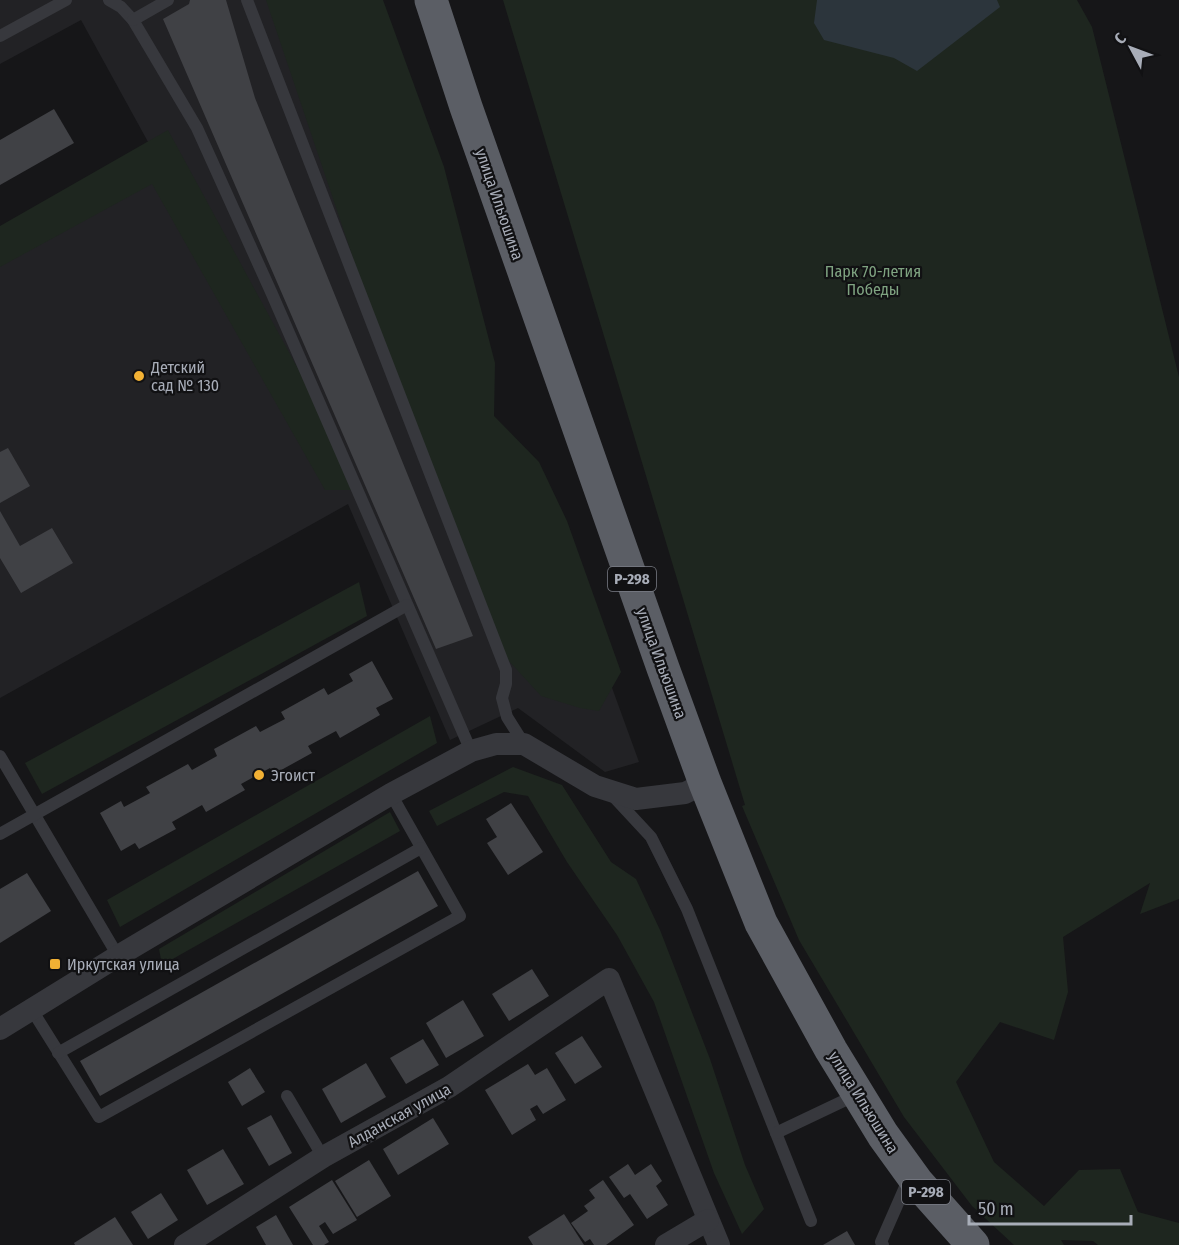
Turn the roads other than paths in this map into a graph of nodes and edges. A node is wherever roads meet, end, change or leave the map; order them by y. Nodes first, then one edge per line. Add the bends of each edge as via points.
1 (66, 0) edge
2 (109, 0) edge
3 (168, 0) edge
4 (247, 0) edge
5 (431, 0) edge
6 (133, 20) junction
7 (0, 36) edge
8 (406, 605) junction
9 (524, 744) junction
10 (471, 752) junction
11 (0, 756) edge
12 (705, 783) junction
13 (609, 792) junction
14 (392, 794) junction
15 (34, 814) junction
16 (0, 834) edge
17 (421, 848) junction
18 (118, 956) junction
19 (33, 1010) junction
20 (0, 1029) edge
21 (58, 1053) junction
22 (858, 1095) junction
23 (287, 1096) dead end
24 (776, 1132) junction
25 (323, 1157) junction
26 (911, 1174) junction
27 (708, 1220) junction
28 (811, 1221) dead end
29 (185, 1245) edge
30 (666, 1245) edge
31 (719, 1245) edge
32 (883, 1245) edge
33 (972, 1245) edge

1 - 7 lane
2 - 6 lane
3 - 6 lane
4 - 9 lane via 506,670 502,698 507,717
5 - 12 highway, улица Ильюшина / Р-298
6 - 8 lane via 197,128
8 - 10 lane
8 - 15 lane
9 - 10 street via 496,744
9 - 13 street
10 - 14 street
11 - 15 lane
12 - 13 street via 685,793 636,799
12 - 22 highway, улица Ильюшина / Р-298 via 761,923
13 - 24 lane via 651,837 687,909
14 - 17 lane
14 - 18 street
15 - 16 lane
15 - 18 lane
17 - 21 lane
17 - 21 lane via 460,916 99,1117
18 - 19 street
19 - 20 street
19 - 21 lane
22 - 24 lane
22 - 26 highway, улица Ильюшина / Р-298
23 - 25 lane
24 - 28 lane
25 - 27 street, Алданская улица via 449,1087 609,979
25 - 29 street, Алданская улица
26 - 32 lane
26 - 33 highway, улица Ильюшина / Р-298
27 - 30 street
27 - 31 street

